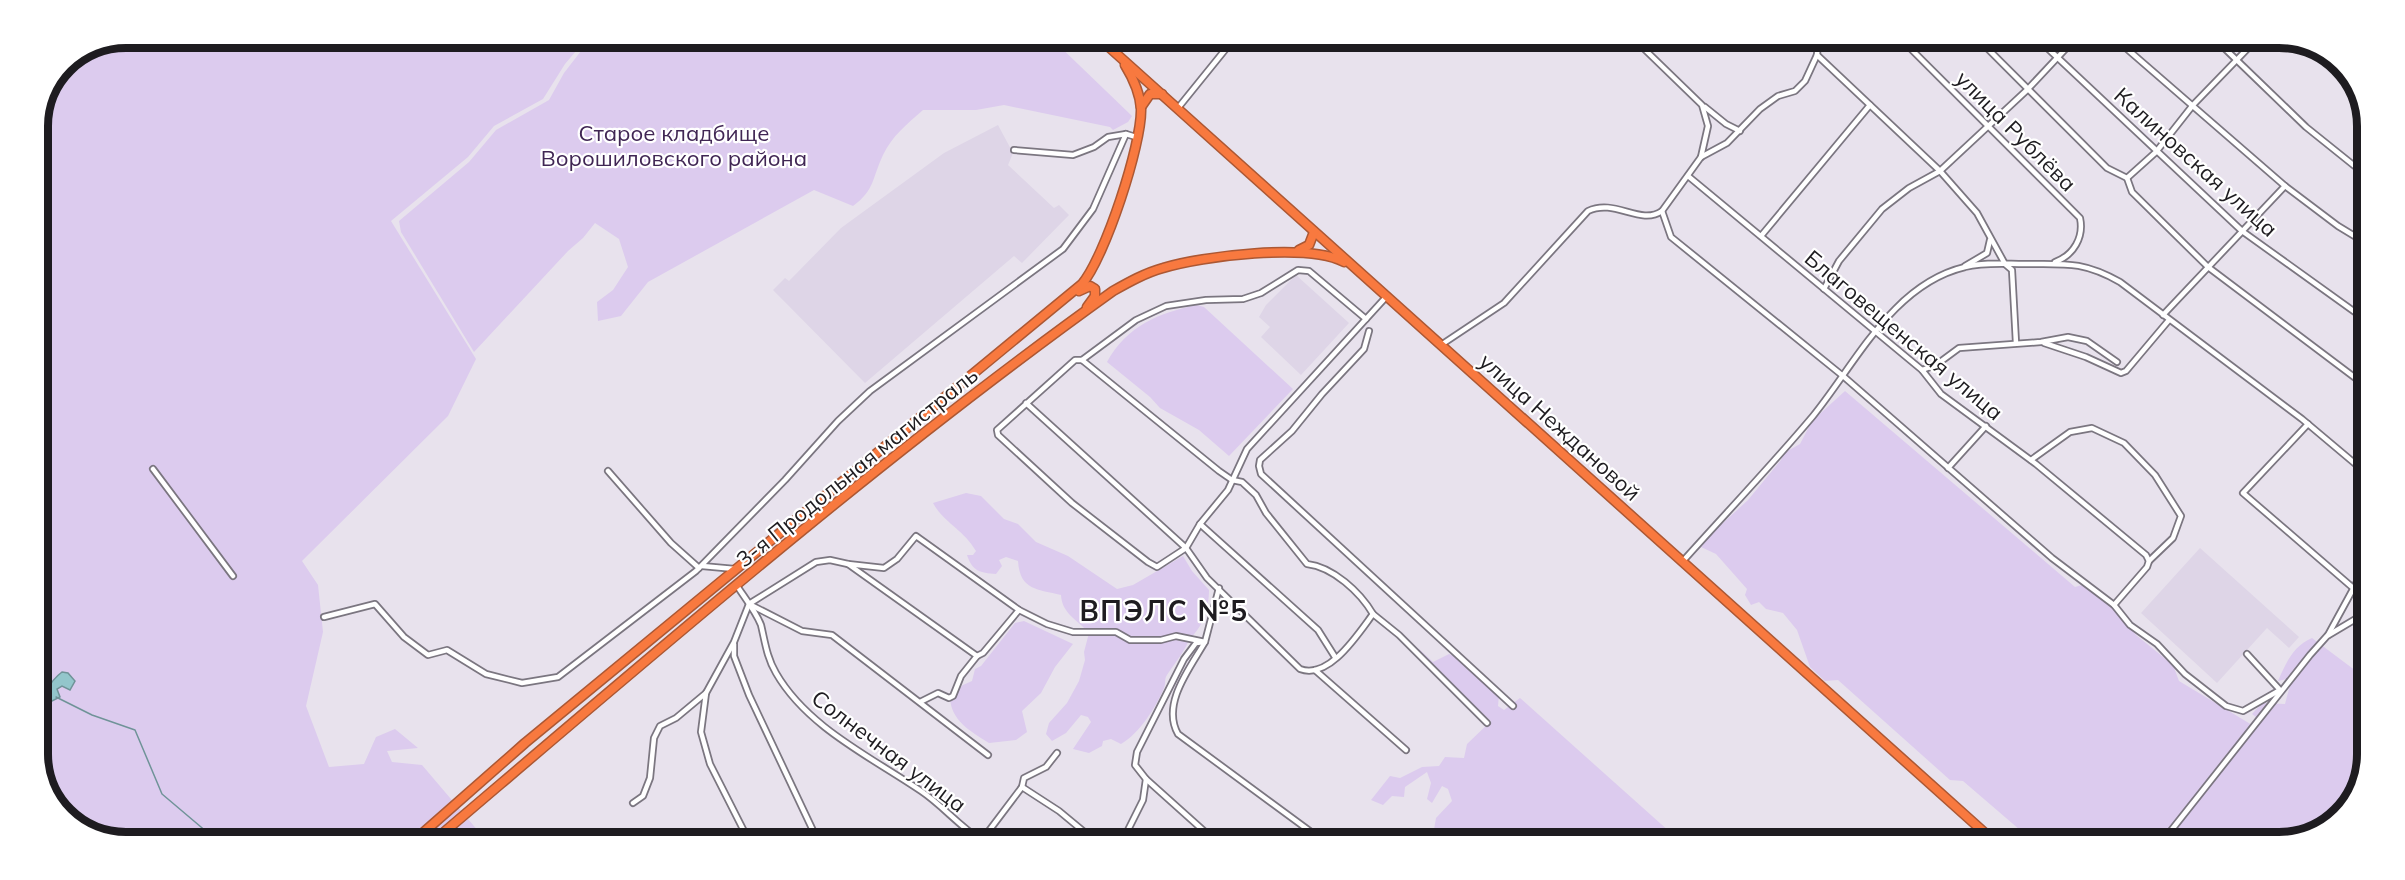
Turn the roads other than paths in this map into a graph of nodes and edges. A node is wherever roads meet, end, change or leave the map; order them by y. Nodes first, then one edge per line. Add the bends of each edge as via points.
1 (1110, 48) edge
2 (1227, 48) edge
3 (1643, 48) edge
4 (1818, 48) edge
5 (1911, 48) edge
6 (1987, 48) edge
7 (2047, 48) edge
8 (2066, 48) edge
9 (2126, 48) edge
10 (2224, 48) edge
11 (2248, 48) edge
12 (1817, 55) junction
13 (1120, 57) junction
14 (2057, 57) junction
15 (2237, 60) junction
16 (2026, 90) junction
17 (1163, 94) junction
18 (1702, 105) junction
19 (1870, 105) junction
20 (2193, 105) junction
21 (1141, 108) junction
22 (1178, 108) junction
23 (1720, 119) junction
24 (1989, 125) junction
25 (1708, 126) junction
26 (1740, 130) junction
27 (1126, 134) junction
28 (1136, 137) junction
29 (1014, 150) dead end
30 (2156, 152) junction
31 (1701, 157) junction
32 (2357, 168) edge
33 (1940, 171) junction
34 (1688, 176) junction
35 (2127, 178) junction
36 (2285, 186) junction
37 (1662, 211) junction
38 (2242, 231) junction
39 (1314, 232) junction
40 (1761, 236) junction
41 (2357, 238) edge
42 (1990, 240) junction
43 (1296, 251) junction
44 (2005, 264) junction
45 (2050, 264) junction
46 (1964, 267) junction
47 (2208, 267) junction
48 (1094, 268) junction
49 (1354, 268) junction
50 (1824, 289) junction
51 (1113, 291) junction
52 (1386, 296) junction
53 (1069, 298) junction
54 (1082, 314) junction
55 (2357, 314) edge
56 (2163, 315) junction
57 (1366, 319) junction
58 (2169, 320) junction
59 (1369, 331) dead end
60 (1876, 332) junction
61 (2057, 339) junction
62 (2042, 342) junction
63 (2016, 343) junction
64 (1441, 345) junction
65 (2057, 347) junction
66 (1082, 360) junction
67 (2117, 362) dead end
68 (1922, 370) junction
69 (1843, 376) junction
70 (2357, 379) edge
71 (1026, 404) junction
72 (2307, 424) junction
73 (1986, 426) junction
74 (2031, 460) junction
75 (2357, 465) edge
76 (1948, 468) junction
77 (153, 469) dead end
78 (609, 471) dead end
79 (1232, 480) junction
80 (1200, 524) junction
81 (1186, 548) junction
82 (1683, 561) junction
83 (848, 564) junction
84 (2148, 564) junction
85 (701, 567) junction
86 (735, 569) junction
87 (233, 576) dead end
88 (2357, 580) edge
89 (737, 586) junction
90 (2352, 587) junction
91 (1219, 588) junction
92 (749, 604) junction
93 (2114, 605) junction
94 (1019, 610) junction
95 (1373, 614) junction
96 (324, 616) dead end
97 (2357, 618) edge
98 (2327, 636) junction
99 (734, 642) junction
100 (1205, 642) junction
101 (2247, 654) dead end
102 (977, 656) junction
103 (1335, 657) junction
104 (1315, 670) junction
105 (2280, 690) junction
106 (706, 693) junction
107 (920, 702) junction
108 (1513, 706) dead end
109 (1487, 723) dead end
110 (1406, 750) dead end
111 (1057, 753) dead end
112 (988, 755) dead end
113 (1146, 779) junction
114 (1022, 787) junction
115 (633, 803) dead end
116 (423, 832) edge
117 (444, 832) edge
118 (744, 832) edge
119 (814, 832) edge
120 (969, 832) edge
121 (987, 832) edge
122 (1084, 832) edge
123 (1127, 832) edge
124 (1205, 832) edge
125 (1311, 832) edge
126 (1984, 832) edge
127 (2170, 832) edge

1 - 13 highway, улица Неждановой
2 - 22 street
3 - 18 street
4 - 12 street
5 - 24 street, улица Рублёва
6 - 16 street
7 - 14 street, Калиновская улица
8 - 14 street
9 - 20 street
10 - 15 street
11 - 15 street
12 - 19 street
12 - 26 street via 1795,91 1778,96
13 - 17 highway, улица Неждановой
13 - 21 highway via 1136,85
14 - 16 street
14 - 30 street, Калиновская улица
15 - 20 street
15 - 32 street via 2306,127
16 - 24 street
16 - 35 street via 2107,168
17 - 21 highway via 1150,94
17 - 22 highway, улица Неждановой
18 - 23 street
18 - 25 street
19 - 33 street
19 - 40 street
20 - 30 street
20 - 36 street
21 - 28 highway, 3-я Продольная магистраль
22 - 39 highway, улица Неждановой
23 - 25 street
23 - 26 street
24 - 33 street
24 - 45 street, улица Рублёва via 2080,218 2083,231 2078,241 2061,260
25 - 31 street
26 - 31 street via 1727,143
27 - 28 street
27 - 29 street via 1107,137 1073,155
27 - 85 street via 1093,209 1063,249 870,391
28 - 48 highway, 3-я Продольная магистраль
30 - 35 street
30 - 38 street, Калиновская улица
31 - 34 street
33 - 42 street via 1977,213
33 - 50 street via 1882,209 1839,261
34 - 37 street
34 - 40 street, Благовещенская улица
35 - 47 street via 2132,192
36 - 38 street
36 - 41 street
37 - 64 street via 1646,216 1606,206 1588,211 1504,303
37 - 69 street via 1671,237
38 - 47 street
38 - 55 street, Калиновская улица
39 - 43 highway via 1309,244
39 - 49 highway, улица Неждановой
40 - 50 street, Благовещенская улица
42 - 44 street
42 - 46 street via 1987,253
43 - 49 highway, 3-я Продольная магистраль via 1327,255
43 - 51 highway, 3-я Продольная магистраль via 1163,267
44 - 45 street
44 - 46 street
44 - 63 street via 2012,270
45 - 56 street via 2077,264 2106,274
46 - 60 street via 1916,292
47 - 56 street
47 - 70 street
48 - 51 highway via 1097,286
48 - 53 highway, 3-я Продольная магистраль
49 - 52 highway, улица Неждановой
50 - 60 street, Благовещенская улица
51 - 54 highway, 3-я Продольная магистраль
52 - 57 street
52 - 64 highway, улица Неждановой
53 - 54 highway via 1084,288 1094,287 1095,296
53 - 86 highway, 3-я Продольная магистраль
54 - 89 highway, 3-я Продольная магистраль via 838,501
56 - 58 street
57 - 66 street via 1309,271 1298,270 1261,293 1243,299 1166,306 1136,320
57 - 79 street via 1247,449
58 - 65 street via 2121,373
58 - 72 street
59 - 108 street via 1364,349 1292,431 1260,460 1262,474
60 - 68 street, Благовещенская улица
60 - 69 street
61 - 62 street
61 - 65 street
61 - 67 street via 2087,341
62 - 63 street
62 - 65 street
63 - 68 street via 1959,348
64 - 82 highway, улица Неждановой
66 - 71 street via 1075,360
66 - 79 street
68 - 73 street, Благовещенская улица via 1941,394
69 - 76 street
69 - 82 street via 1787,446
71 - 81 street
71 - 81 street via 998,430 1011,449 1148,562 1157,567
72 - 75 street
72 - 90 street via 2243,493
73 - 74 street, Благовещенская улица
73 - 76 street
74 - 84 street, Благовещенская улица via 2146,555
74 - 84 street via 2070,432 2092,428 2124,443 2155,475 2181,516 2173,538
76 - 93 street via 2052,558
77 - 87 street
78 - 85 street via 671,543
79 - 80 street
79 - 95 street via 1242,482 1256,495 1307,564 1316,565 1344,582
80 - 81 street
80 - 103 street via 1318,630
81 - 91 street
82 - 126 highway, улица Неждановой
83 - 92 street via 816,562
83 - 94 street via 884,568 916,536
83 - 102 street
84 - 93 street
85 - 86 street
85 - 96 street via 558,677 522,683 486,674 447,650 428,655 404,637 375,604
86 - 116 highway, 3-я Продольная магистраль
88 - 90 street
89 - 92 street, Солнечная улица
89 - 117 highway, 3-я Продольная магистраль
90 - 98 street
91 - 100 street
91 - 104 street via 1300,669
92 - 99 street
92 - 107 street via 802,631 832,635
92 - 120 street, Солнечная улица via 760,623 776,674 802,708 862,754 923,792
93 - 105 street via 2130,625 2226,706 2244,711
94 - 100 street via 1073,632 1116,632 1130,640 1176,636
94 - 102 street
95 - 103 street
95 - 109 street
97 - 98 street
98 - 105 street
99 - 106 street
99 - 119 street via 734,656 749,695
100 - 113 street via 1196,643 1184,658 1137,752 1135,765
100 - 125 street via 1180,686 1172,723 1178,734
101 - 105 street
102 - 107 street via 961,676 953,696 938,693
103 - 104 street
104 - 110 street
105 - 127 street
106 - 115 street via 660,726 654,738 650,778 643,796
106 - 118 street via 701,732 710,764
107 - 112 street
111 - 114 street via 1046,767 1024,778
113 - 123 street via 1143,800
113 - 124 street
114 - 121 street
114 - 122 street

